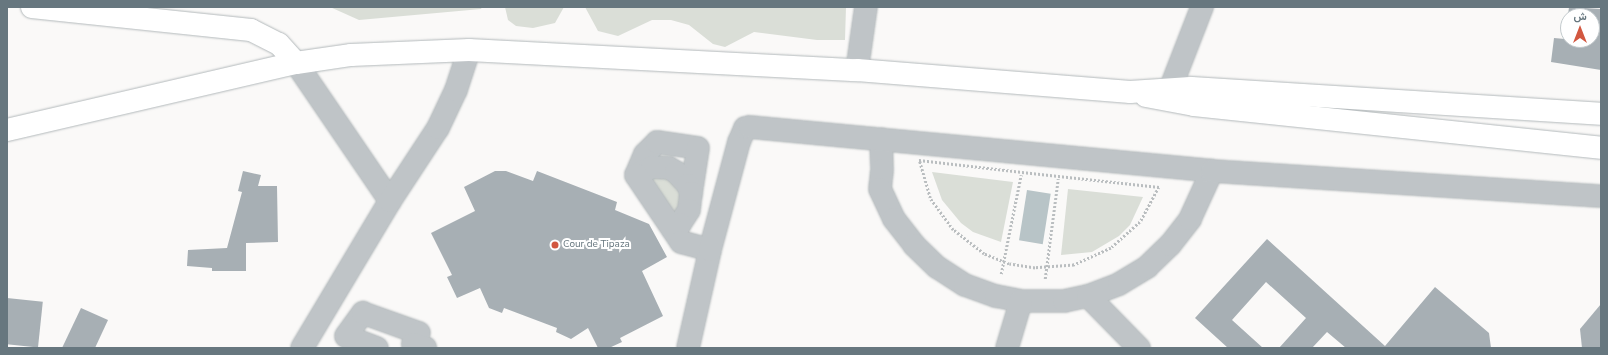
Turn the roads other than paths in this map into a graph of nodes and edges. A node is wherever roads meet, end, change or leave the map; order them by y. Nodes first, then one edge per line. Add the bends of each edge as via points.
1 (32, 7) edge
2 (866, 7) edge
3 (1202, 7) edge
4 (469, 50) junction
5 (296, 63) junction
6 (857, 70) junction
7 (1171, 87) junction
8 (1130, 92) junction
9 (1601, 114) edge
10 (7, 130) edge
11 (881, 139) junction
12 (1601, 148) edge
13 (1212, 171) junction
14 (636, 175) junction
15 (691, 193) junction
16 (1601, 196) edge
17 (390, 201) junction
18 (672, 229) junction
19 (710, 250) junction
20 (1088, 296) junction
21 (1030, 302) junction
22 (302, 348) edge
23 (377, 348) edge
24 (425, 348) edge
25 (688, 348) edge
26 (1007, 348) edge
27 (1140, 348) edge

1 - 5 main road via 251,30 279,44
2 - 6 street
3 - 7 street
4 - 5 main road via 351,55
4 - 6 main road
4 - 17 street via 448,110 427,147
5 - 10 main road
5 - 17 street
6 - 8 main road
7 - 8 main road
7 - 9 main road
8 - 12 main road via 1194,105
11 - 13 street via 1060,166
11 - 19 street via 758,127 745,128
11 - 21 street via 880,189 894,219 914,245 938,267 965,285 996,296
13 - 16 street
13 - 20 street via 1190,219 1170,245 1146,267 1119,284
14 - 15 street via 652,167 669,168 683,178
14 - 15 street via 645,154 655,147 657,142 698,148
14 - 18 street
15 - 18 street via 689,210 680,224
17 - 22 street
18 - 19 street via 681,242
19 - 25 street
20 - 21 street
20 - 27 street
21 - 26 street
23 - 24 street via 346,336 363,313 419,332 413,344

